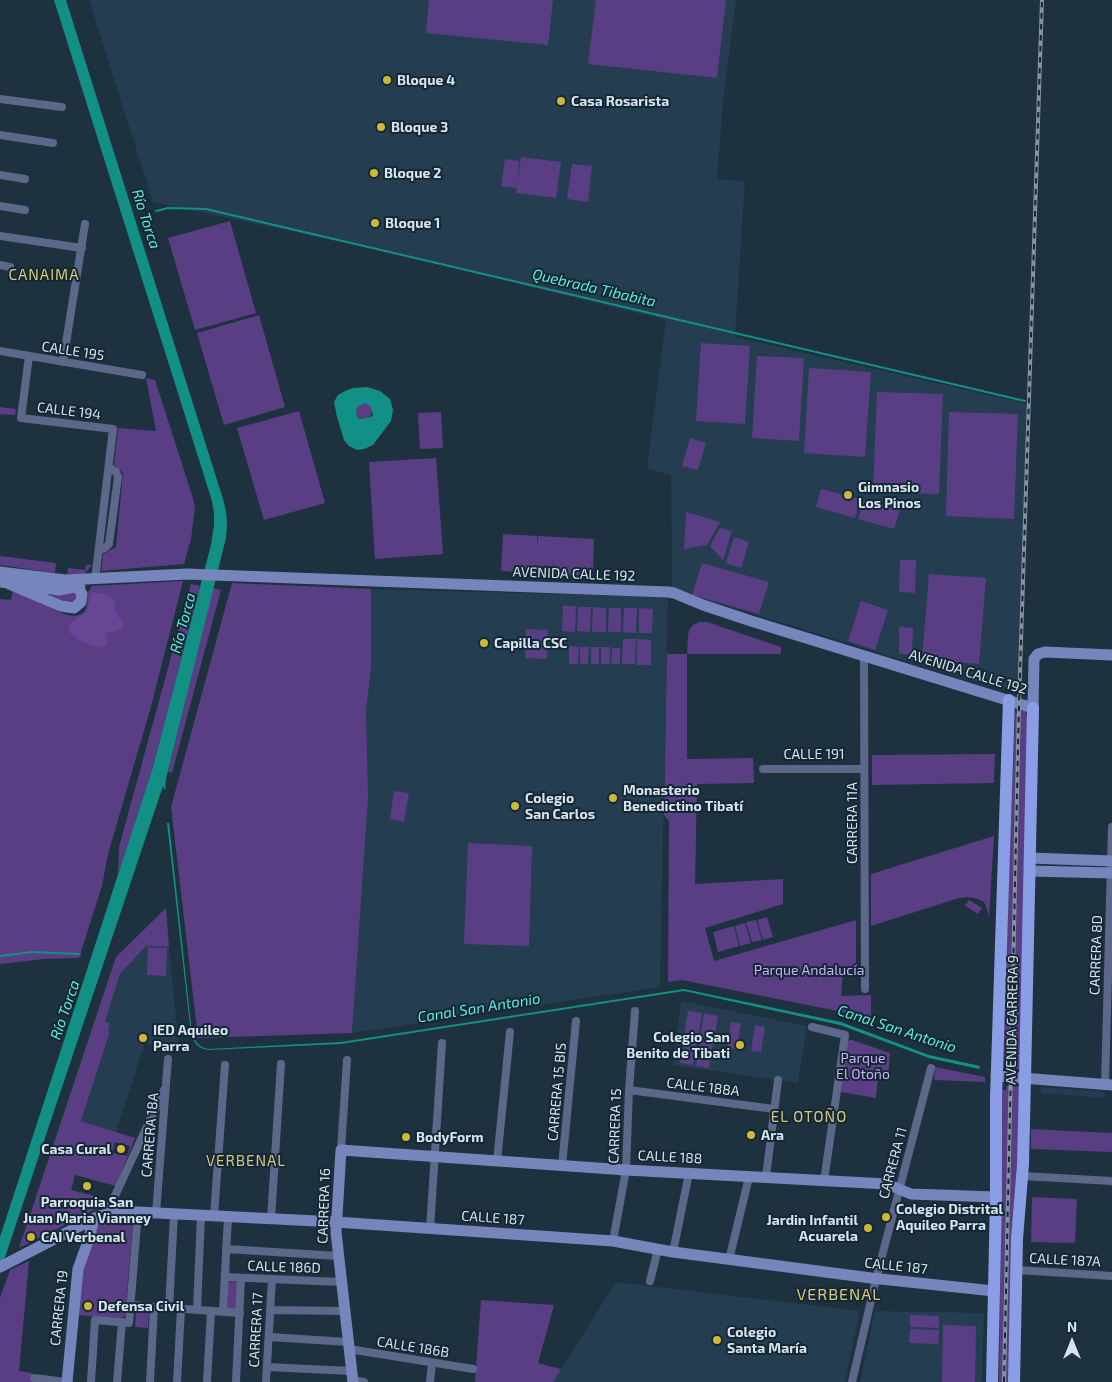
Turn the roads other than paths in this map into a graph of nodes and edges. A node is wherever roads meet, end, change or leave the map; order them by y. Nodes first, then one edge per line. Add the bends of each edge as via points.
1 (0, 99) edge
2 (62, 107) dead end
3 (0, 135) edge
4 (53, 143) dead end
5 (0, 175) edge
6 (25, 178) dead end
7 (0, 206) edge
8 (25, 210) dead end
9 (86, 224) dead end
10 (0, 236) edge
11 (82, 248) junction
12 (0, 265) edge
13 (10, 267) dead end
14 (0, 351) edge
15 (29, 356) junction
16 (64, 362) junction
17 (142, 375) dead end
18 (0, 572) edge
19 (64, 580) junction
20 (95, 580) junction
21 (4, 583) edge
22 (77, 587) junction
23 (1112, 654) edge
24 (864, 656) junction
25 (1009, 700) junction
26 (1033, 708) junction
27 (763, 769) dead end
28 (864, 769) junction
29 (1112, 827) edge
30 (1112, 861) edge
31 (1030, 864) junction
32 (1111, 873) edge
33 (864, 989) dead end
34 (635, 1011) dead end
35 (576, 1021) dead end
36 (812, 1027) dead end
37 (510, 1032) dead end
38 (442, 1043) dead end
39 (168, 1058) dead end
40 (347, 1060) dead end
41 (281, 1064) dead end
42 (225, 1065) dead end
43 (931, 1068) dead end
44 (996, 1076) junction
45 (1025, 1078) junction
46 (778, 1080) dead end
47 (1108, 1084) edge
48 (166, 1085) junction
49 (629, 1090) junction
50 (774, 1109) junction
51 (341, 1150) junction
52 (435, 1157) junction
53 (497, 1161) junction
54 (562, 1166) junction
55 (626, 1170) junction
56 (689, 1173) junction
57 (1022, 1176) junction
58 (749, 1177) junction
59 (766, 1177) junction
60 (824, 1180) junction
61 (1112, 1181) edge
62 (899, 1189) junction
63 (996, 1197) junction
64 (138, 1212) junction
65 (107, 1213) junction
66 (156, 1213) junction
67 (174, 1214) junction
68 (201, 1216) junction
69 (214, 1216) junction
70 (228, 1217) junction
71 (94, 1219) junction
72 (271, 1219) junction
73 (336, 1222) junction
74 (78, 1227) junction
75 (430, 1229) junction
76 (89, 1238) junction
77 (614, 1241) junction
78 (226, 1249) junction
79 (658, 1249) junction
80 (673, 1252) junction
81 (338, 1256) junction
82 (729, 1260) junction
83 (4, 1265) edge
84 (1016, 1270) junction
85 (1112, 1276) edge
86 (225, 1277) junction
87 (241, 1278) junction
88 (272, 1279) junction
89 (876, 1279) junction
90 (650, 1281) dead end
91 (341, 1282) junction
92 (994, 1291) junction
93 (131, 1306) junction
94 (154, 1307) junction
95 (170, 1308) junction
96 (181, 1309) junction
97 (197, 1310) junction
98 (270, 1310) junction
99 (211, 1311) junction
100 (223, 1311) junction
101 (344, 1311) junction
102 (240, 1313) junction
103 (126, 1323) junction
104 (269, 1337) junction
105 (348, 1345) junction
106 (432, 1363) junction
107 (267, 1367) junction
108 (474, 1369) dead end
109 (34, 1378) dead end
110 (355, 1379) edge
111 (67, 1382) edge
112 (90, 1382) edge
113 (118, 1382) edge
114 (150, 1382) edge
115 (177, 1382) edge
116 (206, 1382) edge
117 (236, 1382) edge
118 (266, 1382) edge
119 (430, 1382) edge
120 (852, 1382) edge
121 (992, 1382) edge
122 (1014, 1382) edge

1 - 2 street
3 - 4 street
5 - 6 street
7 - 8 street
9 - 11 street
10 - 11 street
11 - 16 street
12 - 13 street
14 - 15 street, CALLE 195
15 - 16 street, CALLE 195
15 - 20 street, CALLE 194 via 21,418 114,429
16 - 17 street, CALLE 195
18 - 19 street, AVENIDA CALLE 192
19 - 20 street, AVENIDA CALLE 192
19 - 22 street
20 - 22 street, AVENIDA CALLE 192
20 - 24 street, AVENIDA CALLE 192 via 199,574 668,592
21 - 22 street, AVENIDA CALLE 192 via 59,590
21 - 22 street via 69,608 81,602 82,594
23 - 26 street, AVENIDA CARRERA 9 via 1038,654 1034,659
24 - 25 street, AVENIDA CALLE 192
24 - 28 street, CARRERA 11A
25 - 26 street, AVENIDA CALLE 192
25 - 44 main road, AVENIDA CARRERA 9
26 - 31 main road, AVENIDA CARRERA 9
27 - 28 street, CALLE 191
28 - 33 street, CARRERA 11A
29 - 30 street, CARRERA 8D
30 - 31 street
30 - 32 street, CARRERA 8D
31 - 32 street
31 - 45 main road, AVENIDA CARRERA 9
32 - 47 street, CARRERA 8D
34 - 49 street, CARRERA 15
35 - 54 street, CARRERA 15 BIS
36 - 60 street via 845,1035
37 - 53 street
38 - 52 street
39 - 48 street, CARRERA 18A
40 - 51 street, CARRERA 16
41 - 72 street
42 - 69 street
43 - 62 street, CARRERA 11
44 - 45 street
44 - 63 main road, AVENIDA CARRERA 9
45 - 47 street
45 - 57 main road, AVENIDA CARRERA 9
46 - 50 street
48 - 65 street
48 - 66 street, CARRERA 18A
49 - 50 street, CALLE 188A
49 - 55 street, CARRERA 15
50 - 59 street
51 - 52 street, CALLE 188
51 - 73 street, CARRERA 16
52 - 53 street, CALLE 188
52 - 75 street
53 - 54 street, CALLE 188
54 - 55 street, CALLE 188
55 - 56 street, CALLE 188
55 - 77 street, CARRERA 15
56 - 58 street, CALLE 188
56 - 80 street
57 - 61 street
57 - 84 main road, AVENIDA CARRERA 9
58 - 59 street, CALLE 188
58 - 82 street
59 - 60 street, CALLE 188
60 - 62 street, CALLE 188 via 887,1184
62 - 63 street, CALLE 188 via 918,1195
62 - 89 street, CARRERA 11
63 - 92 main road, AVENIDA CARRERA 9
64 - 65 street, CALLE 187
64 - 66 street, CALLE 187
64 - 93 street
65 - 71 street, CALLE 187
66 - 67 street, CALLE 187
67 - 68 street, CALLE 187
67 - 95 street
68 - 69 street, CALLE 187
68 - 97 street
69 - 70 street, CALLE 187
70 - 72 street, CALLE 187
70 - 78 street
71 - 74 street, CALLE 187
71 - 76 street, CARRERA 19
72 - 73 street, CALLE 187
73 - 75 street, CALLE 187
73 - 81 street, CARRERA 16
74 - 76 street via 83,1227
74 - 83 street, CALLE 187
75 - 77 street, CALLE 187
76 - 111 street, CARRERA 19 via 78,1269
77 - 79 street, CALLE 187
78 - 81 street
78 - 86 street
79 - 80 street, CALLE 187
79 - 90 street
80 - 82 street, CALLE 187
81 - 91 street, CARRERA 16
82 - 89 street, CALLE 187
84 - 85 street, CALLE 187A
84 - 122 main road, AVENIDA CARRERA 9
86 - 87 street, CALLE 186D
86 - 100 street
87 - 88 street, CALLE 186D
87 - 102 street
88 - 91 street, CALLE 186D
88 - 98 street, CARRERA 17
89 - 92 street, CALLE 187
89 - 120 street, CARRERA 11
91 - 101 street, CARRERA 16
92 - 121 main road, AVENIDA CARRERA 9
93 - 94 street
93 - 103 street
94 - 95 street
94 - 114 street
95 - 96 street
96 - 97 street
96 - 115 street
97 - 99 street
98 - 101 street
98 - 104 street, CARRERA 17
99 - 100 street
99 - 116 street
100 - 102 street
101 - 105 street, CARRERA 16
102 - 117 street
103 - 112 street via 95,1320
103 - 113 street
104 - 105 street, CALLE 186B
104 - 107 street, CARRERA 17
105 - 106 street, CALLE 186B
105 - 110 street, CARRERA 16
106 - 108 street, CALLE 186B
106 - 119 street
107 - 110 street
107 - 118 street, CARRERA 17
109 - 111 street

